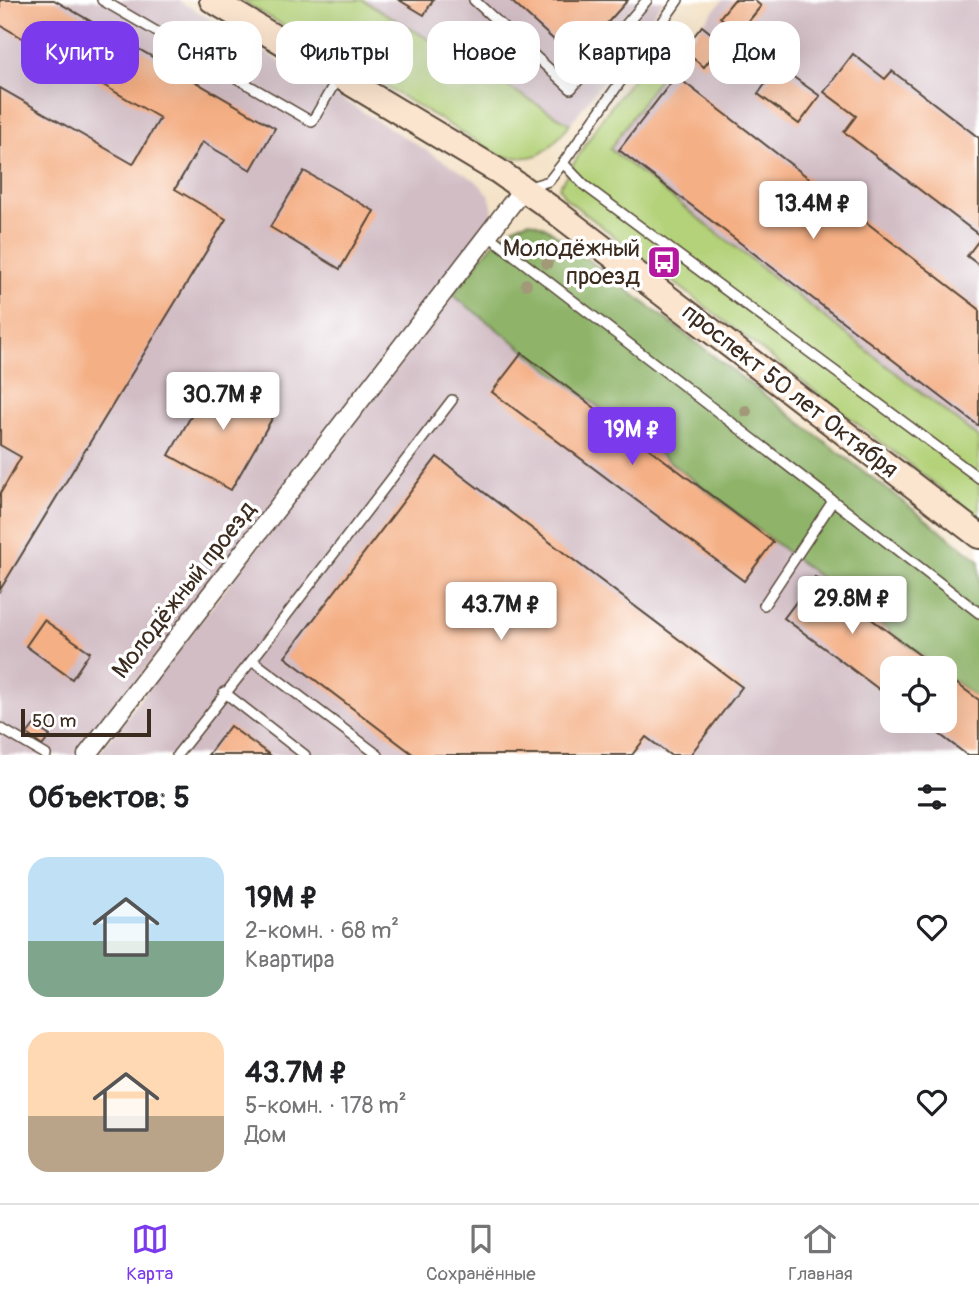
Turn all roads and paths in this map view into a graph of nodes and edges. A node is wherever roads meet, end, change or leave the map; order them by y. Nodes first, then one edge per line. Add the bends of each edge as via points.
1 (102, 0) edge
2 (212, 0) edge
3 (474, 0) edge
4 (647, 0) edge
5 (678, 0) edge
6 (276, 39) edge
7 (334, 84) edge
8 (350, 84) edge
9 (563, 163) junction
10 (523, 189) junction
11 (489, 236) junction
12 (452, 400) dead end
13 (979, 478) edge
14 (833, 501) junction
15 (979, 536) edge
16 (764, 605) dead end
17 (979, 613) edge
18 (253, 660) junction
19 (224, 692) junction
20 (0, 728) edge
21 (46, 755) edge
22 (87, 755) edge
23 (177, 755) edge
24 (305, 755) edge
25 (378, 755) edge

1 - 7 lane via 312,122
2 - 6 main road, проспект 50 лет Октября
3 - 4 lane via 571,89
5 - 9 lane
8 - 10 main road, проспект 50 лет Октября
9 - 10 lane via 549,181
9 - 13 lane via 584,185
10 - 11 street, Молодёжный проезд
10 - 15 main road, проспект 50 лет Октября
11 - 14 lane
11 - 22 street, Молодёжный проезд
12 - 18 lane
14 - 16 lane
14 - 17 lane
18 - 19 lane
18 - 25 lane
19 - 23 lane
19 - 24 lane
20 - 21 lane

